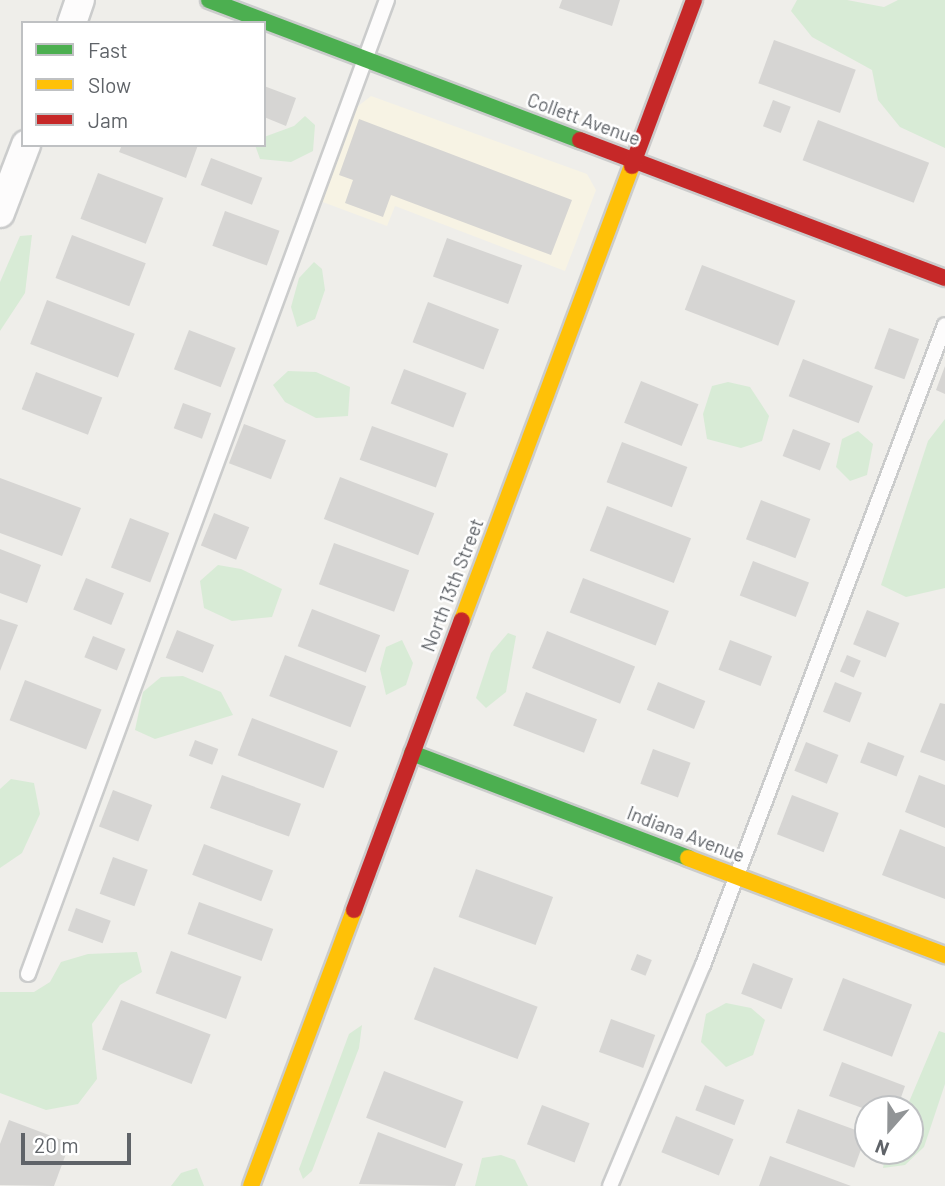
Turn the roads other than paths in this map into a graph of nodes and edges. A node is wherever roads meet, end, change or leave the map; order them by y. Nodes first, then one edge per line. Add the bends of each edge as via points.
1 (80, 0) edge
2 (209, 0) edge
3 (387, 0) edge
4 (694, 0) edge
5 (73, 21) edge
6 (263, 21) edge
7 (266, 22) edge
8 (364, 60) junction
9 (25, 147) edge
10 (634, 160) junction
11 (0, 213) edge
12 (945, 278) edge
13 (945, 325) edge
14 (412, 753) junction
15 (735, 875) junction
16 (945, 956) edge
17 (28, 974) dead end
18 (250, 1186) edge
19 (610, 1186) edge

1 - 5 street
2 - 6 street, Collett Avenue
3 - 8 lane
4 - 10 street, North 13th Street
7 - 8 street, Collett Avenue
8 - 10 street, Collett Avenue
8 - 17 lane
9 - 11 street
10 - 12 street, Collett Avenue
10 - 14 street, North 13th Street
13 - 15 lane
14 - 15 street, Indiana Avenue
14 - 18 street, North 13th Street
15 - 16 street, Indiana Avenue
15 - 19 lane via 703,965

